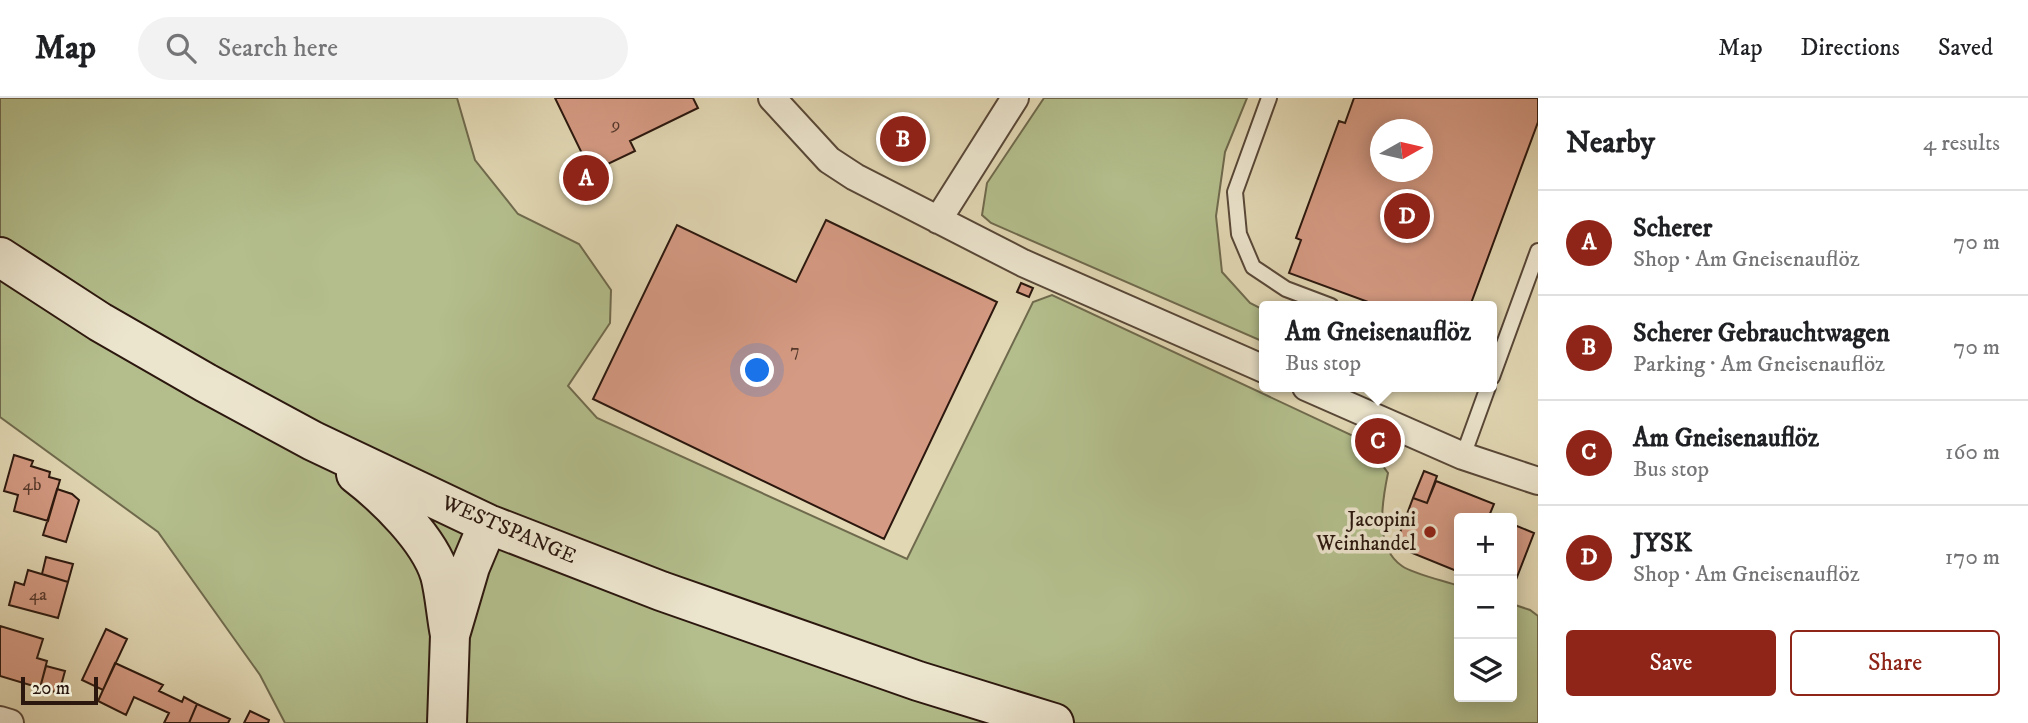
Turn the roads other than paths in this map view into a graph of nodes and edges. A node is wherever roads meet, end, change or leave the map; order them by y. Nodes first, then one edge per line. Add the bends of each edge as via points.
1 (772, 98) edge
2 (1015, 98) edge
3 (1269, 98) edge
4 (938, 220) junction
5 (1538, 251) edge
6 (0, 257) edge
7 (1318, 301) edge
8 (1497, 363) edge
9 (1259, 367) edge
10 (1317, 392) edge
11 (1486, 392) edge
12 (313, 441) junction
13 (1463, 456) junction
14 (1538, 481) edge
15 (488, 524) junction
16 (450, 635) junction
17 (0, 720) edge
18 (10, 723) edge
19 (447, 723) edge
20 (1054, 723) edge

1 - 4 street via 829,160
2 - 4 street
3 - 7 lane via 1235,192 1239,234 1253,267 1286,289
4 - 9 street via 1023,263
5 - 8 lane
6 - 12 main road, WESTSPANGE via 100,322
10 - 13 street
11 - 13 lane
12 - 15 main road, WESTSPANGE
12 - 16 main road via 377,491 416,531 439,573
13 - 14 street
15 - 16 main road
15 - 20 main road, WESTSPANGE via 751,623
16 - 19 main road
17 - 18 street

